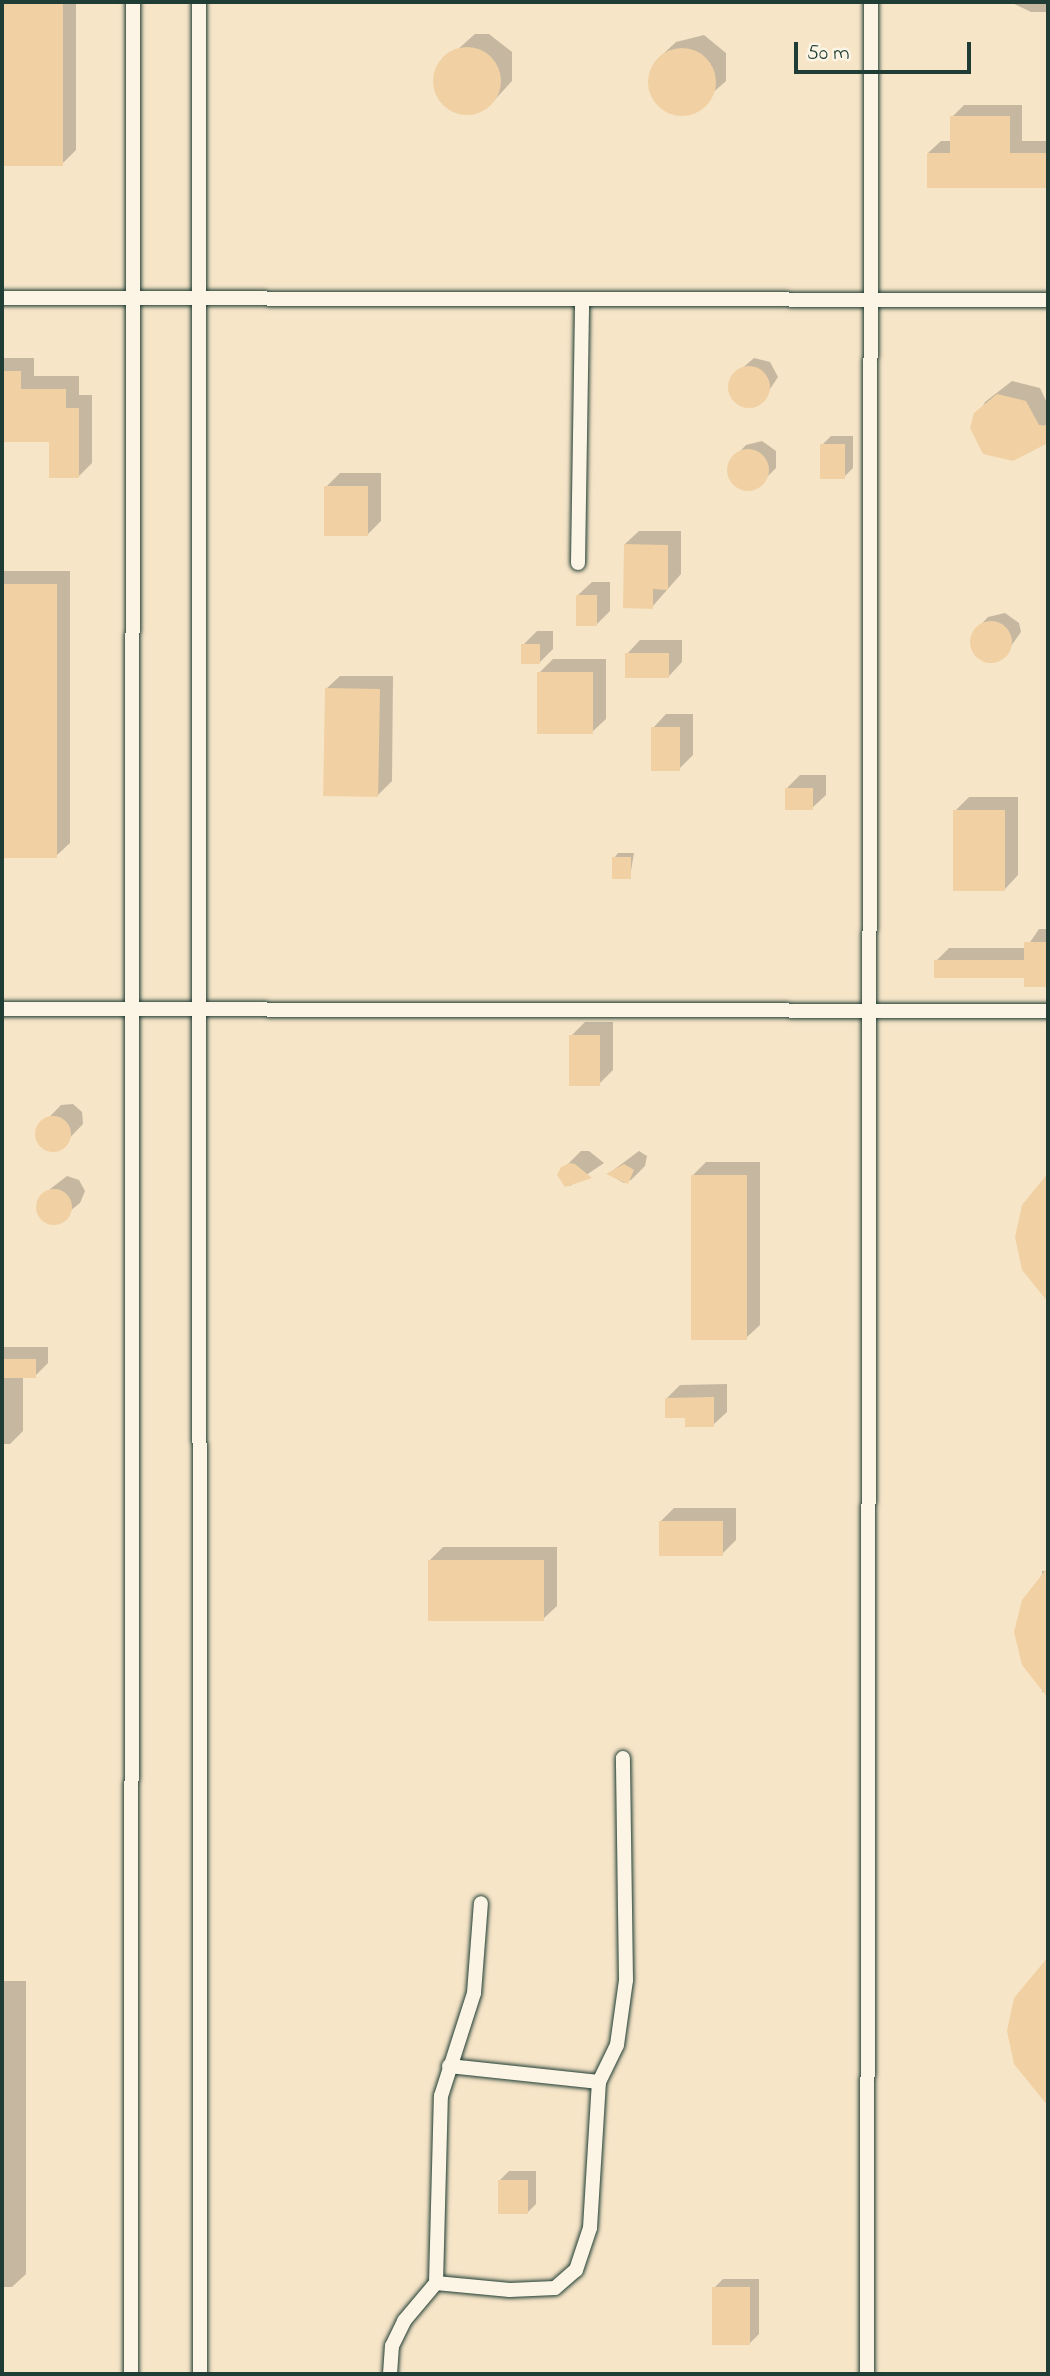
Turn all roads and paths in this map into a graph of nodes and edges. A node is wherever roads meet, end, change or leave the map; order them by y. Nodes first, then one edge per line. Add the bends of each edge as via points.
1 (133, 2) edge
2 (199, 2) edge
3 (870, 2) edge
4 (132, 297) junction
5 (2, 298) edge
6 (199, 298) junction
7 (582, 299) junction
8 (870, 299) junction
9 (1048, 300) edge
10 (578, 563) dead end
11 (2, 1009) edge
12 (131, 1009) junction
13 (199, 1009) junction
14 (1048, 1011) edge
15 (869, 1013) junction
16 (623, 1758) dead end
17 (481, 1903) dead end
18 (449, 2066) junction
19 (599, 2082) junction
20 (436, 2283) junction
21 (131, 2374) edge
22 (200, 2374) edge
23 (390, 2374) edge
24 (867, 2374) edge

1 - 4 lane
2 - 6 lane
3 - 8 lane
4 - 5 lane
4 - 6 lane
4 - 12 lane
6 - 7 lane
6 - 13 lane
7 - 8 lane
7 - 10 lane
8 - 9 lane
8 - 15 lane
11 - 12 lane
12 - 13 lane
12 - 21 lane
13 - 15 lane
13 - 22 lane
14 - 15 lane
15 - 24 lane
16 - 19 lane via 626,1980 617,2045
17 - 18 lane via 474,1993
18 - 19 lane
18 - 20 lane via 440,2096
19 - 20 lane via 590,2228 576,2270 555,2288 510,2290
20 - 23 lane via 404,2321 392,2346

